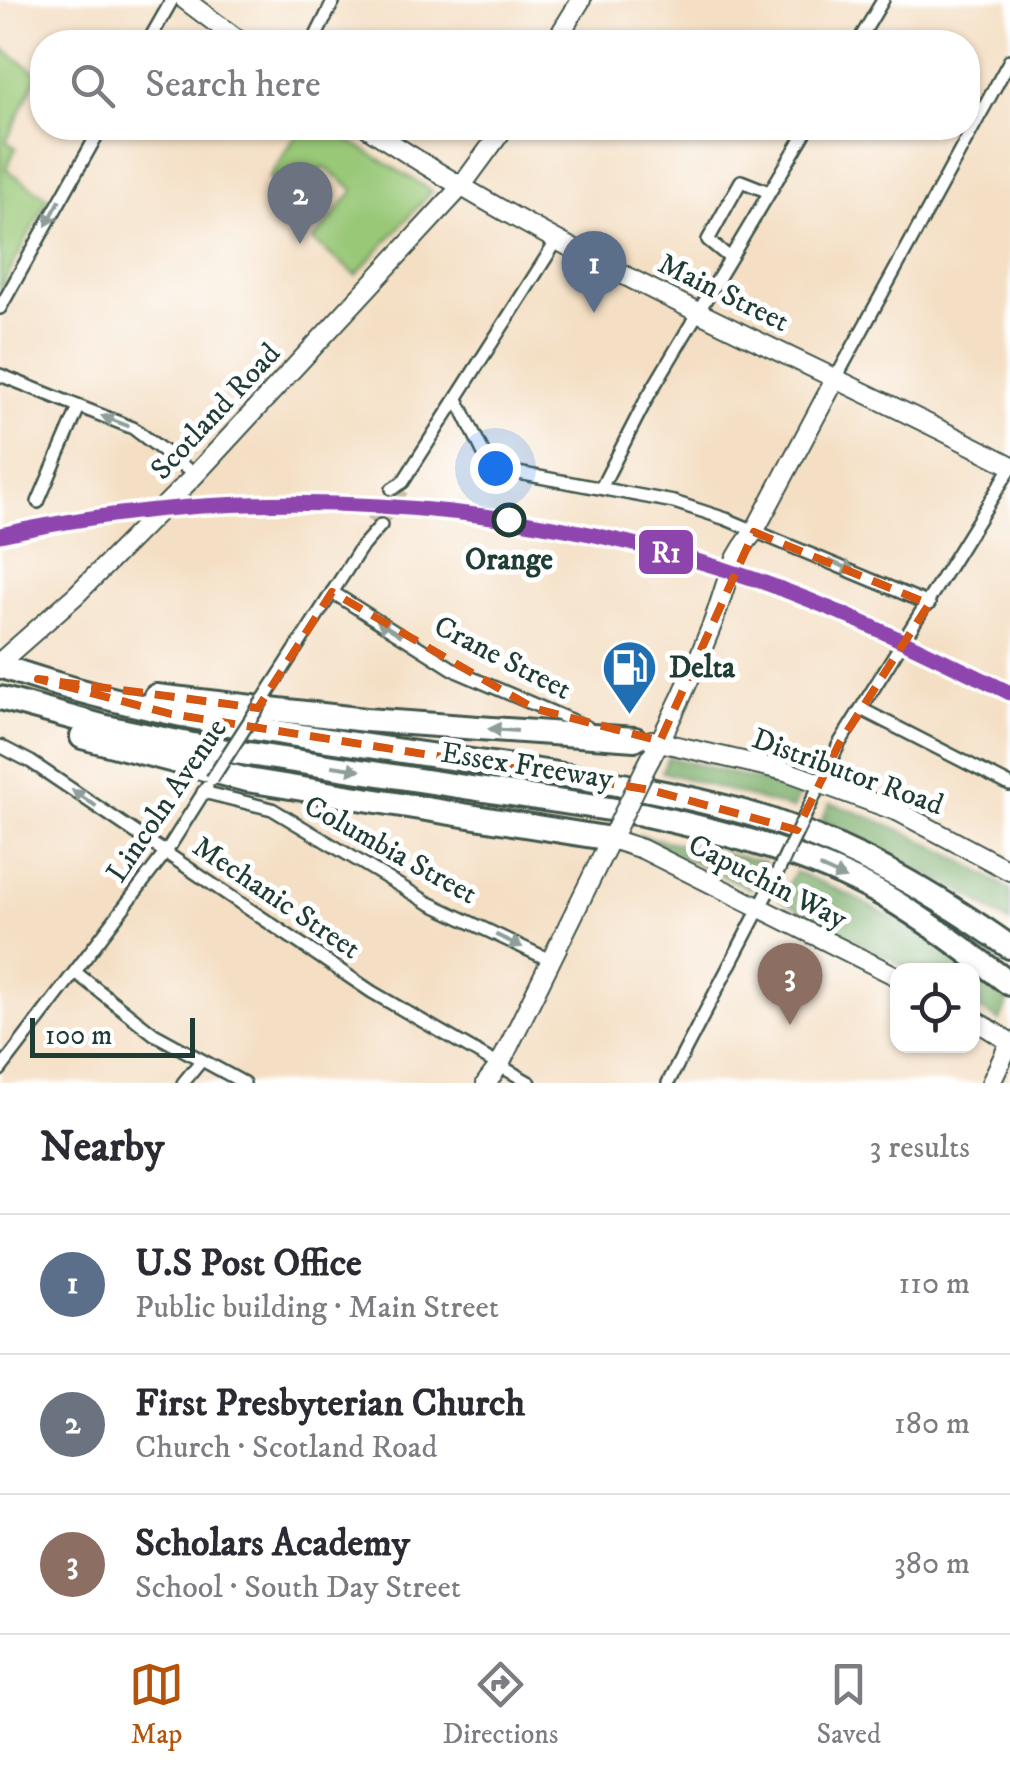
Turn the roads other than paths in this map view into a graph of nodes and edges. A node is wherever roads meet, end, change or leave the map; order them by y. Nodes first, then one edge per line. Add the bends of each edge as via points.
1 (172, 0) edge
2 (185, 0) edge
3 (334, 0) edge
4 (581, 0) edge
5 (883, 0) edge
6 (155, 30) edge
7 (225, 30) edge
8 (319, 30) edge
9 (562, 30) edge
10 (865, 30) edge
11 (1010, 60) edge
12 (980, 115) edge
13 (94, 140) edge
14 (386, 140) edge
15 (495, 140) edge
16 (801, 140) edge
17 (966, 140) edge
18 (460, 188) junction
19 (769, 192) junction
20 (556, 242) junction
21 (730, 258) junction
22 (0, 308) edge
23 (698, 310) junction
24 (0, 374) edge
25 (837, 376) junction
26 (457, 399) junction
27 (79, 407) junction
28 (1010, 467) edge
29 (195, 475) junction
30 (400, 487) tunnel mouth
31 (601, 488) junction
32 (38, 502) dead end
33 (376, 524) tunnel mouth
34 (754, 532) junction
35 (332, 592) junction
36 (929, 604) junction
37 (4, 659) edge
38 (38, 679) junction
39 (0, 702) edge
40 (861, 709) junction
41 (635, 739) junction
42 (660, 741) junction
43 (0, 746) edge
44 (819, 784) junction
45 (1010, 786) edge
46 (203, 792) junction
47 (614, 834) junction
48 (166, 852) junction
49 (1010, 871) edge
50 (759, 907) junction
51 (1010, 946) edge
52 (552, 960) junction
53 (76, 972) junction
54 (890, 973) edge
55 (1010, 984) edge
56 (980, 1023) edge
57 (1010, 1042) edge
58 (201, 1061) junction
59 (499, 1066) junction
60 (0, 1070) edge
61 (183, 1083) edge
62 (244, 1083) edge
63 (486, 1083) edge
64 (530, 1083) edge
65 (668, 1083) edge
66 (991, 1083) edge

1 - 6 street
2 - 7 main road
3 - 8 street
4 - 9 main road
5 - 10 street
11 - 12 street
13 -> 22 street
14 - 18 main road, Main Street
15 - 18 main road, Scotland Road
16 - 19 street
17 - 25 street
18 - 20 main road, Main Street
18 - 29 main road, Scotland Road
19 - 21 street
19 - 21 street via 742,181 708,240
20 - 23 main road, Main Street
20 - 26 street
21 - 23 street
23 - 25 main road, Main Street
23 - 31 street
24 - 27 street
25 - 28 main road, Main Street
25 - 34 main road
26 - 30 street
26 - 31 street via 491,468
29 -> 27 street via 145,434
27 - 32 street
28 - 36 street
29 - 37 main road, Scotland Road
31 - 34 street via 674,502
33 - 35 street, Lincoln Avenue
34 -> 36 street
34 - 42 main road via 721,588 717,612
41 -> 35 street, Crane Street via 569,722 496,691
35 - 46 street, Lincoln Avenue, bridge
36 - 40 street
37 - 38 highway, Essex Freeway
41 -> 38 highway via 366,720
38 - 51 highway, Essex Freeway via 171,714 719,806 829,842 890,871
39 - 47 highway via 58,730 247,780
39 -> 55 highway, Essex Freeway via 202,747 704,828 880,893
40 - 44 street
40 - 45 street
41 - 42 main road, Crane Street
42 - 44 main road, Distributor Road
42 - 47 main road, bridge
48 -> 43 street, Mechanic Street
44 - 49 main road, Distributor Road via 899,812
44 - 50 street, bridge
46 - 48 street, Lincoln Avenue
46 -> 52 street, Columbia Street via 272,810 427,902
47 - 50 main road, Capuchin Way
47 - 52 main road
48 - 53 street, Lincoln Avenue
48 - 59 street, Mechanic Street via 372,992
50 - 54 main road, Capuchin Way
50 - 65 street
52 - 59 main road
53 - 58 street via 154,1034
53 - 60 street, Lincoln Avenue
56 - 57 main road
57 - 66 main road
58 - 61 street
58 - 62 street
59 - 63 main road
59 - 64 street, Mechanic Street

